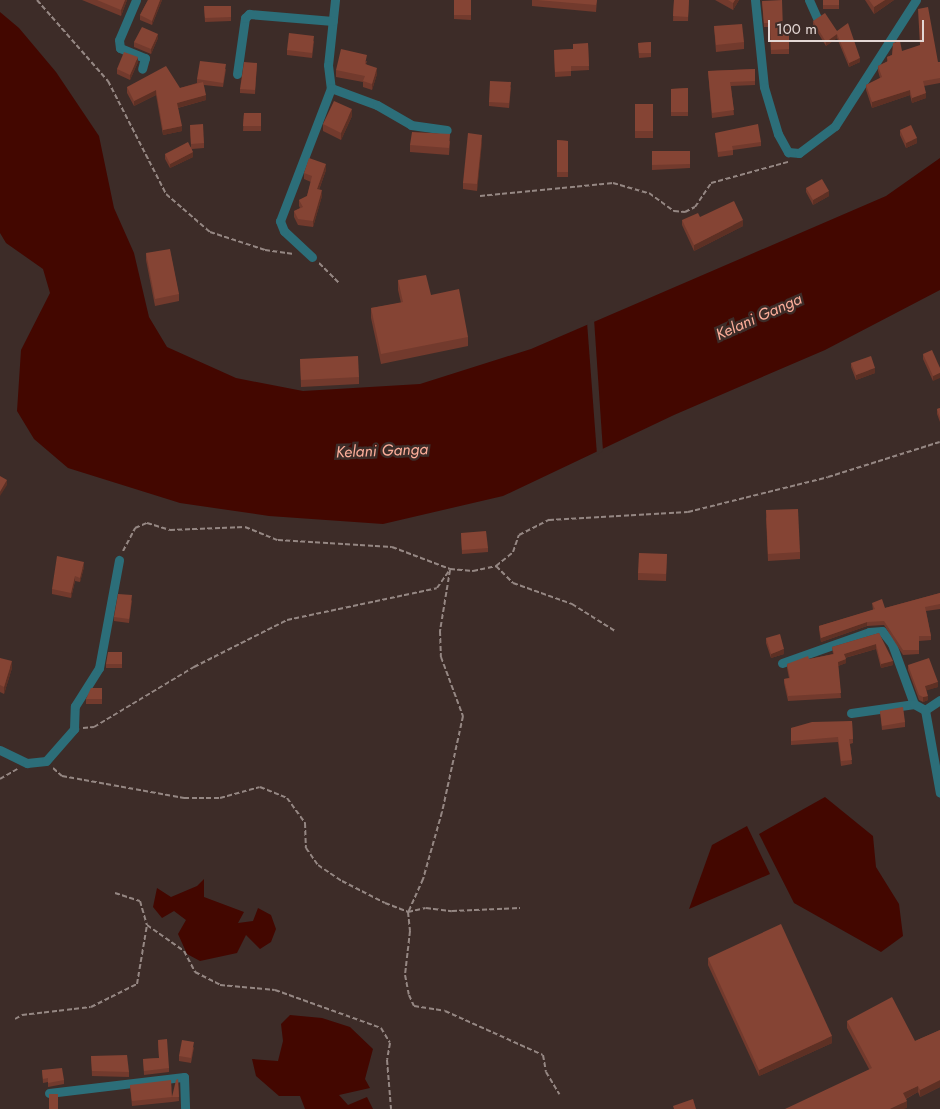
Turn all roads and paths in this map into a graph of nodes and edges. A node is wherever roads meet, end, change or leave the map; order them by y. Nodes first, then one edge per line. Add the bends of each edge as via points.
1 (37, 0) edge
2 (136, 0) edge
3 (334, 0) edge
4 (755, 0) edge
5 (809, 0) edge
6 (915, 0) edge
7 (817, 18) edge
8 (333, 21) junction
9 (142, 69) dead end
10 (237, 74) dead end
11 (331, 88) junction
12 (447, 130) dead end
13 (799, 153) junction
14 (480, 196) dead end
15 (312, 257) junction
16 (339, 283) dead end
17 (940, 442) edge
18 (119, 560) joint
19 (496, 566) junction
20 (450, 569) junction
21 (614, 631) dead end
22 (782, 663) dead end
23 (940, 700) edge
24 (914, 704) junction
25 (925, 710) junction
26 (851, 713) dead end
27 (74, 729) junction
28 (0, 750) edge
29 (46, 761) junction
30 (27, 762) junction
31 (0, 779) edge
32 (940, 792) edge
33 (115, 893) dead end
34 (520, 908) dead end
35 (408, 912) junction
36 (147, 926) junction
37 (15, 1019) dead end
38 (49, 1093) edge
39 (559, 1094) dead end
40 (185, 1109) edge
41 (391, 1109) edge

1 - 15 path via 108,81 166,194 210,232 265,250
2 - 9 street via 118,40 120,48 145,58
3 - 8 street
4 - 13 street via 764,87 775,125 788,152
5 - 7 street
6 - 13 street via 835,126
8 - 10 street via 248,14
8 - 11 street via 328,65
11 - 12 street via 377,105 411,125
11 - 15 street via 280,221 284,231
13 - 14 path via 790,162 763,172 711,182 695,207 686,212 674,211 649,194 613,183
15 - 16 path
17 - 19 path via 828,477 688,512 549,520 519,535 513,552
18 - 20 path via 135,528 147,523 170,530 244,527 278,540 392,547
18 - 27 street via 99,668 75,706
19 - 20 path via 473,571
19 - 21 path via 513,583 572,604
20 - 27 path via 437,588 287,620 194,668 94,727
20 - 35 path via 440,631 441,656 463,716 442,812 423,879
22 - 24 street via 882,630 895,650
23 - 25 street
24 - 25 street
24 - 26 street
25 - 32 street
27 - 29 street
28 - 30 street
29 - 30 street
29 - 35 path via 62,776 158,794 220,798 260,788 287,798 306,823 306,848 318,864 342,881
30 - 31 path
33 - 36 path via 140,901
34 - 35 path via 452,911 426,908
35 - 39 path via 410,931 405,975 414,1006 445,1011 543,1054 546,1072
36 - 37 path via 137,984 91,1006 22,1014
36 - 41 path via 184,951 195,972 220,985 275,990 381,1028 390,1043 387,1060
38 - 40 street via 184,1077

